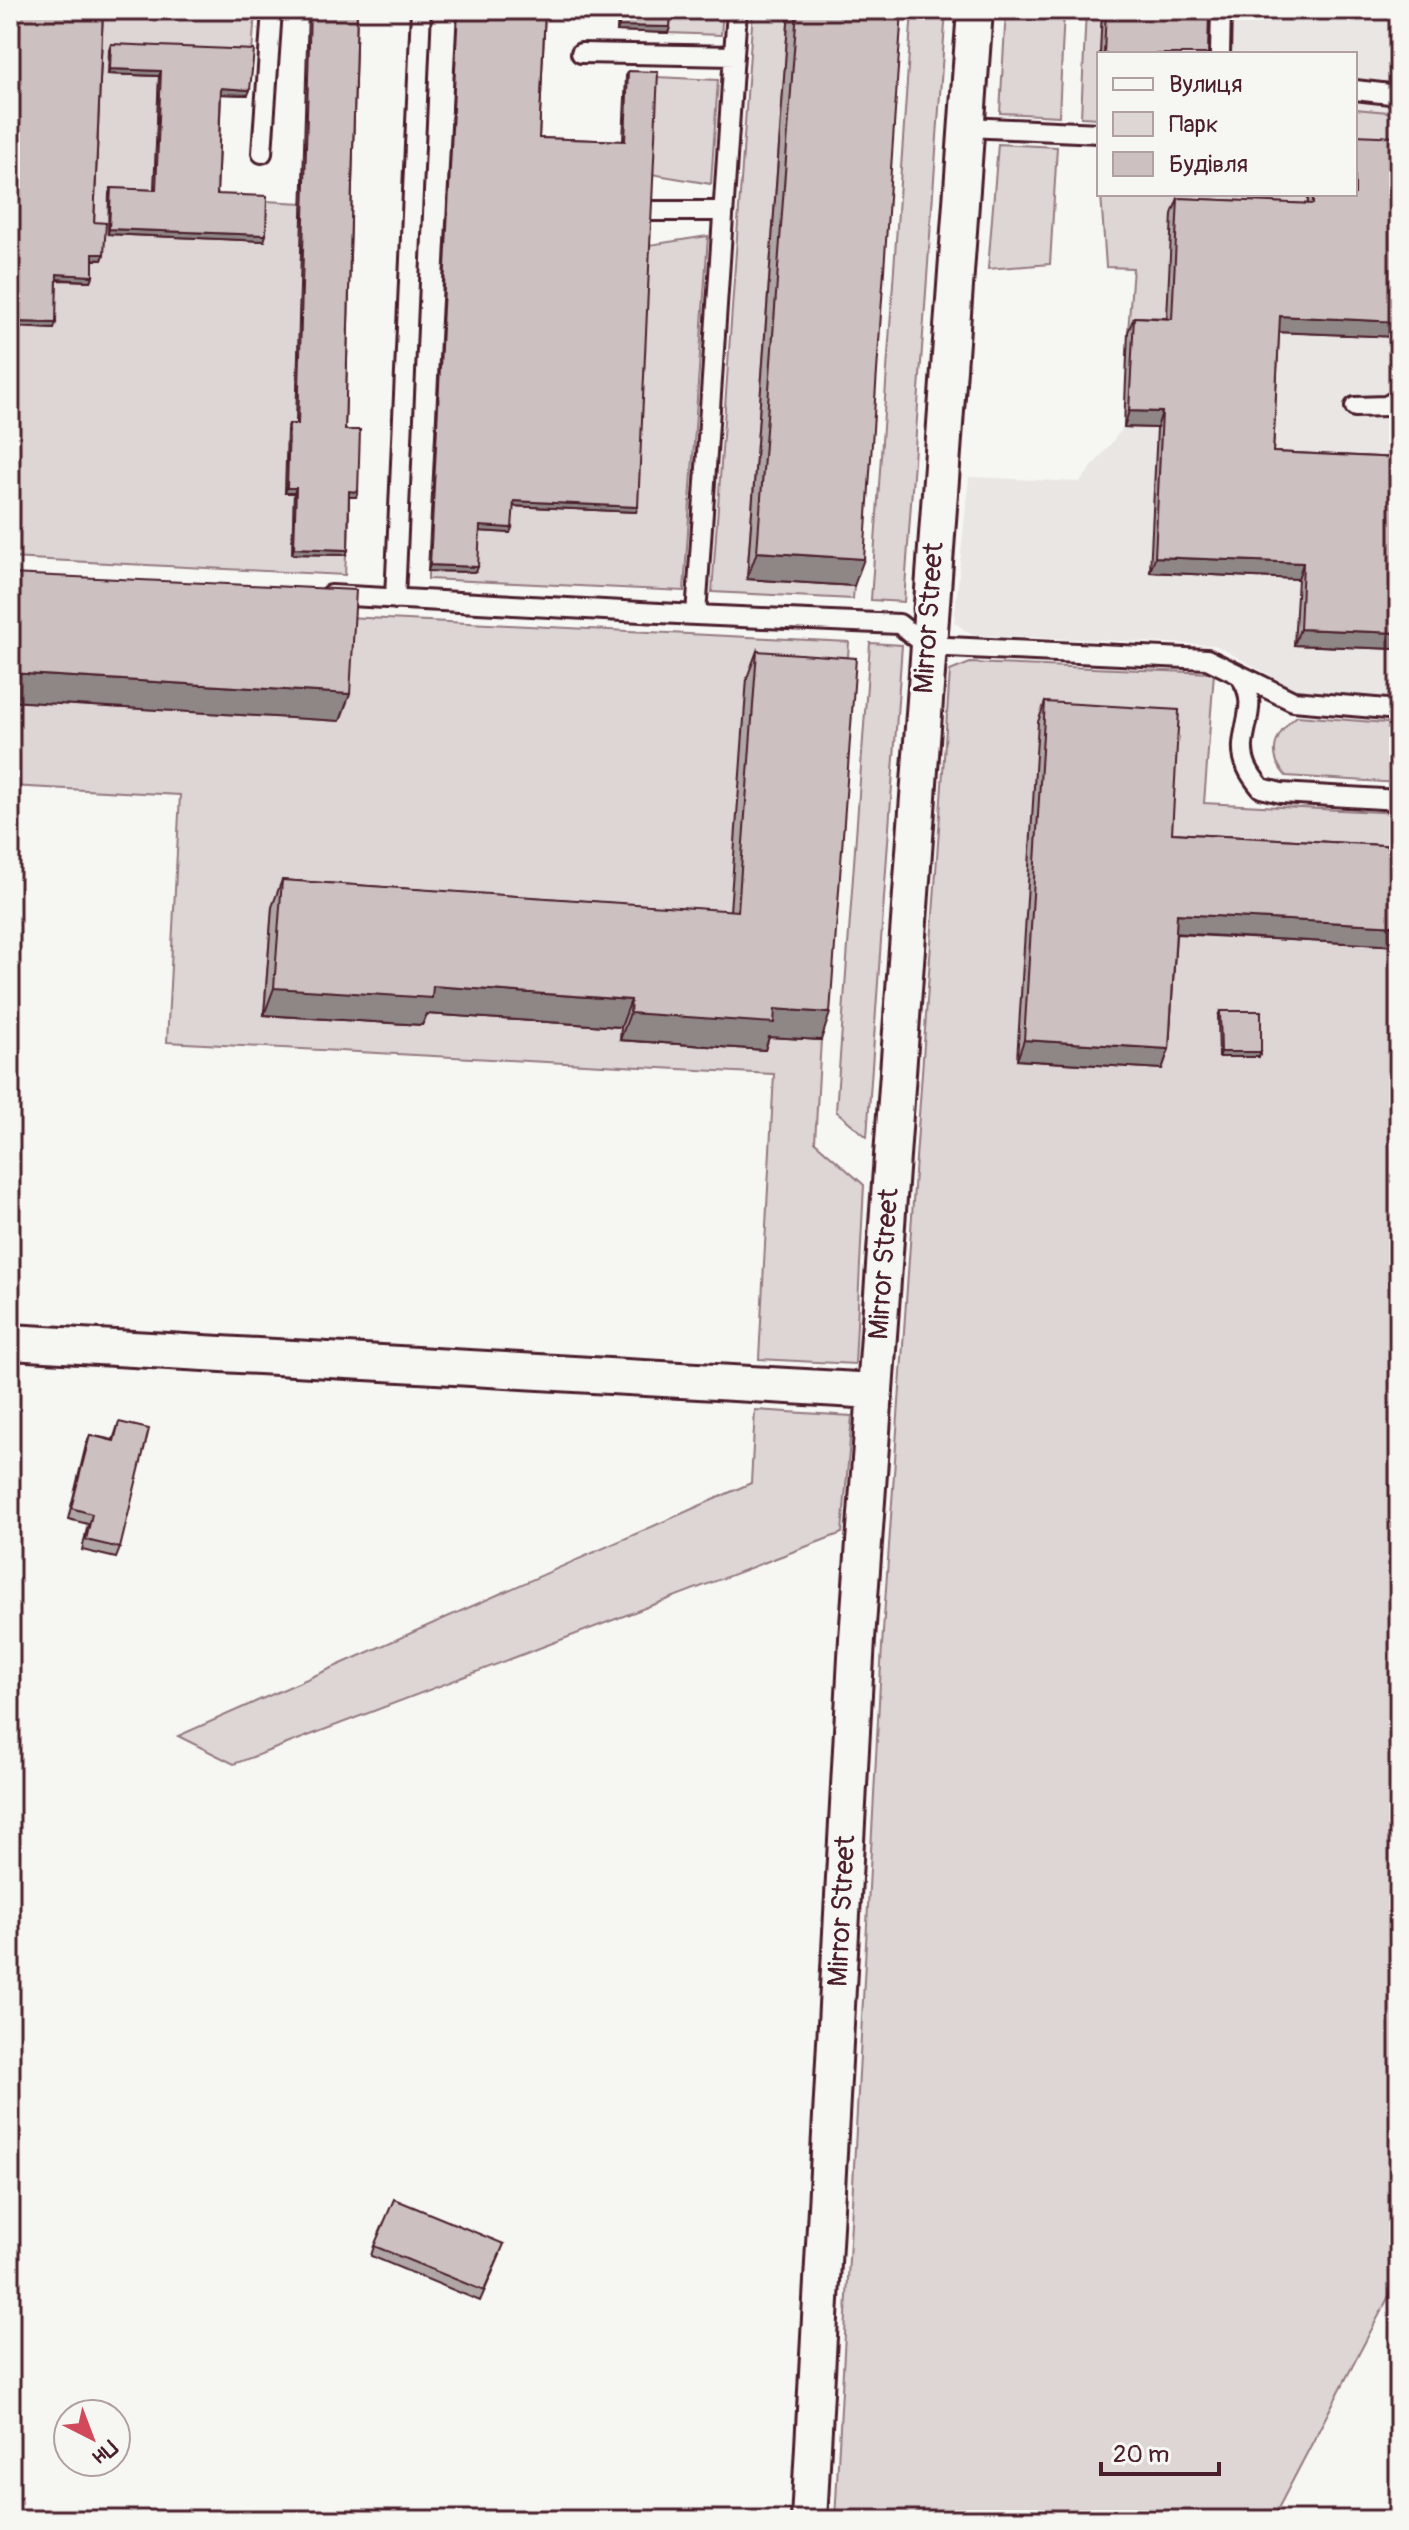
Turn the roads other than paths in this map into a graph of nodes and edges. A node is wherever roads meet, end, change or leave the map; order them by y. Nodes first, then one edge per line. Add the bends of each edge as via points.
1 (272, 10) edge
2 (421, 10) edge
3 (737, 10) edge
4 (975, 10) edge
5 (1221, 10) edge
6 (1220, 52) edge
7 (581, 53) dead end
8 (734, 56) junction
9 (1357, 90) edge
10 (1399, 95) edge
11 (967, 127) junction
12 (1097, 133) edge
13 (262, 153) dead end
14 (650, 211) edge
15 (723, 211) junction
16 (1399, 399) edge
17 (1355, 407) dead end
18 (318, 595) edge
19 (395, 599) junction
20 (696, 615) junction
21 (927, 646) junction
22 (1239, 675) junction
23 (1399, 710) edge
24 (1399, 800) edge
25 (10, 1342) edge
26 (875, 1391) junction
27 (809, 2520) edge

1 - 13 lane
2 - 19 lane
3 - 8 lane
4 - 11 street, Mirror Street
5 - 6 lane
7 - 8 lane
8 - 15 lane
9 - 10 lane
11 - 12 lane
11 - 21 street, Mirror Street
14 - 15 lane
15 - 20 lane
16 - 17 lane via 1386,406
18 - 19 lane
19 - 20 lane
20 - 21 lane via 899,624
21 - 22 lane via 1207,659
21 - 26 street, Mirror Street
22 - 23 lane via 1293,701
22 - 24 lane via 1251,696 1245,765 1261,788
25 - 26 street
26 - 27 street, Mirror Street

